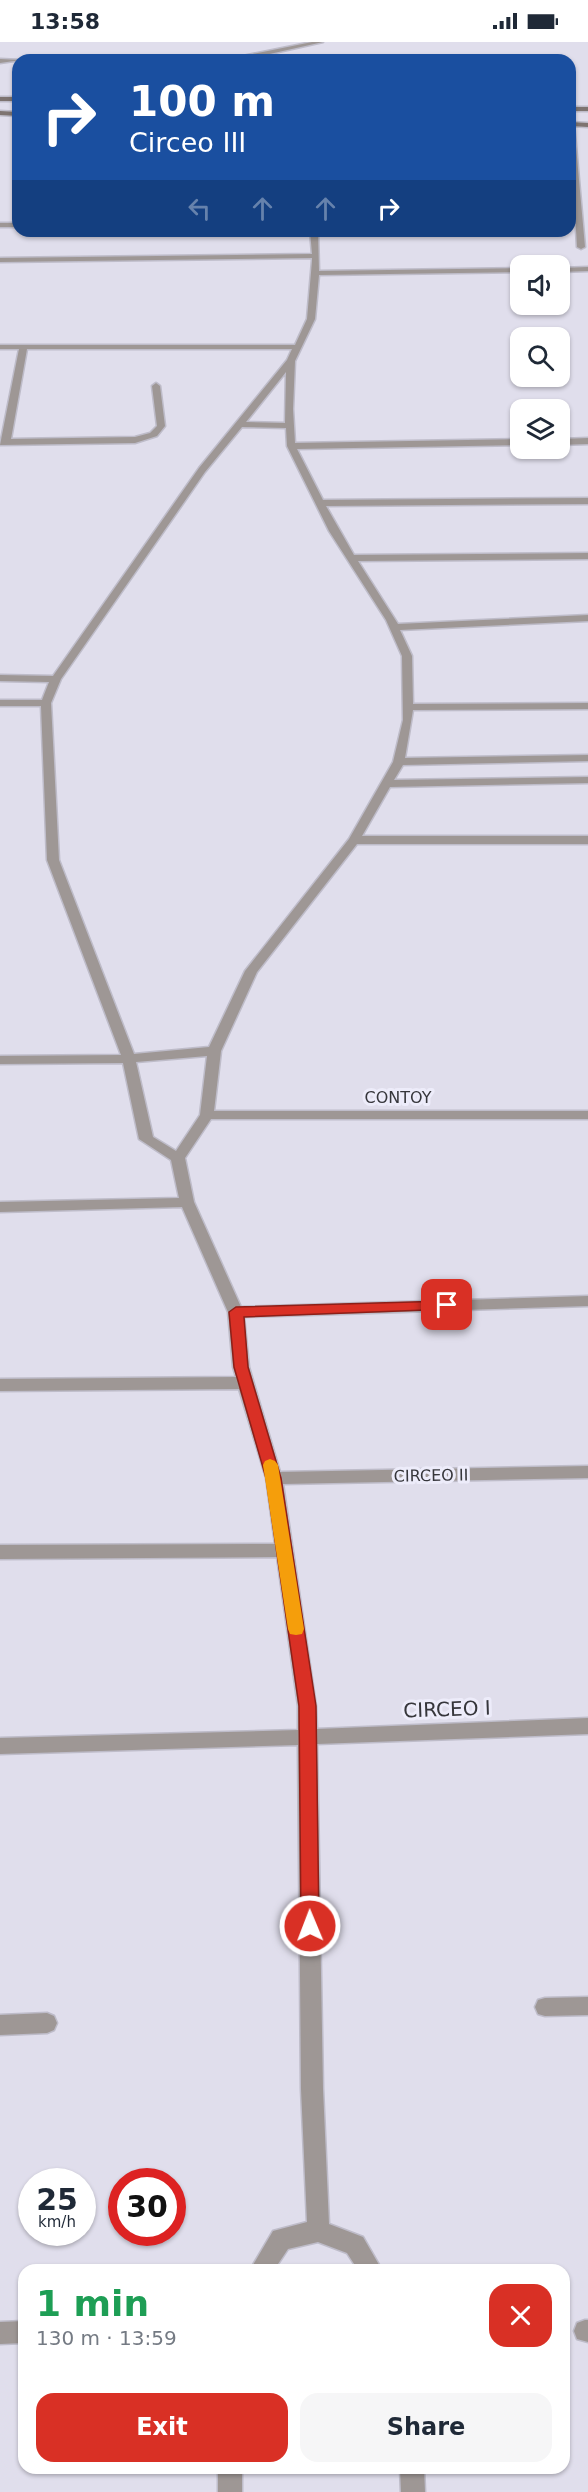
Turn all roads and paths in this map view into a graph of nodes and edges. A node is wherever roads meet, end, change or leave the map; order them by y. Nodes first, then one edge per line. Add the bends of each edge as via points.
1 (320, 42) edge
2 (262, 54) edge
3 (576, 191) edge
4 (314, 237) edge
5 (581, 247) dead end
6 (316, 256) junction
7 (0, 260) edge
8 (588, 269) edge
9 (510, 270) edge
10 (570, 270) edge
11 (315, 273) junction
12 (0, 347) edge
13 (297, 347) junction
14 (23, 348) junction
15 (291, 361) junction
16 (156, 386) dead end
17 (240, 424) junction
18 (290, 426) junction
19 (588, 441) edge
20 (3, 442) edge
21 (510, 442) edge
22 (570, 442) edge
23 (291, 446) junction
24 (588, 501) edge
25 (320, 503) junction
26 (588, 556) edge
27 (351, 558) junction
28 (588, 618) edge
29 (394, 627) junction
30 (0, 678) edge
31 (56, 679) junction
32 (0, 703) edge
33 (46, 703) junction
34 (588, 706) edge
35 (408, 707) junction
36 (588, 758) edge
37 (399, 762) junction
38 (588, 780) edge
39 (386, 784) junction
40 (354, 840) junction
41 (588, 840) edge
42 (214, 1051) junction
43 (129, 1059) junction
44 (0, 1060) edge
45 (207, 1115) junction
46 (588, 1115) edge
47 (178, 1158) junction
48 (187, 1202) junction
49 (0, 1207) edge
50 (588, 1301) edge
51 (236, 1312) junction
52 (246, 1383) junction
53 (0, 1385) edge
54 (588, 1472) edge
55 (274, 1478) junction
56 (285, 1550) junction
57 (0, 1552) edge
58 (588, 1726) edge
59 (308, 1737) junction
60 (0, 1746) edge
61 (588, 2006) edge
62 (545, 2007) dead end
63 (47, 2023) dead end
64 (0, 2025) edge
65 (318, 2231) junction
66 (265, 2264) edge
67 (367, 2264) edge
68 (18, 2332) edge
69 (0, 2333) edge
70 (230, 2474) edge
71 (412, 2474) edge
72 (230, 2492) edge
73 (413, 2492) edge

1 - 2 street
3 - 5 street
4 - 6 street
6 - 7 street
6 - 11 street
8 - 10 street
9 - 11 street
11 - 13 street via 311,319
12 - 14 street
13 - 14 street
13 - 15 street
14 - 20 street
15 - 17 street
15 - 18 street
16 - 20 street via 160,426 149,437
17 - 18 street
17 - 31 street via 202,470
18 - 23 street
19 - 22 street
21 - 23 street
23 - 25 street
24 - 25 street
25 - 27 street
26 - 27 street
27 - 29 street
28 - 29 street
29 - 35 street via 407,656
30 - 31 street
31 - 33 street
32 - 33 street
33 - 43 street via 53,860
34 - 35 street
35 - 37 street
36 - 37 street
37 - 39 street
38 - 39 street
39 - 40 street
40 - 41 street
40 - 42 street via 251,971
42 - 43 street
42 - 45 street
43 - 44 street
43 - 47 street via 146,1139
45 - 46 street, CONTOY
45 - 47 street
47 - 48 street
48 - 49 street
48 - 51 street
50 - 51 street
51 - 52 street
52 - 53 street
52 - 55 street
54 - 55 street, CIRCEO II
55 - 56 street
56 - 57 street
56 - 59 street
58 - 59 street, CIRCEO I
59 - 60 street, CIRCEO I
59 - 65 street via 312,2089
61 - 62 street
63 - 64 street
65 - 66 street via 281,2239
65 - 67 street via 355,2245
68 - 69 street
70 - 72 street
71 - 73 street

